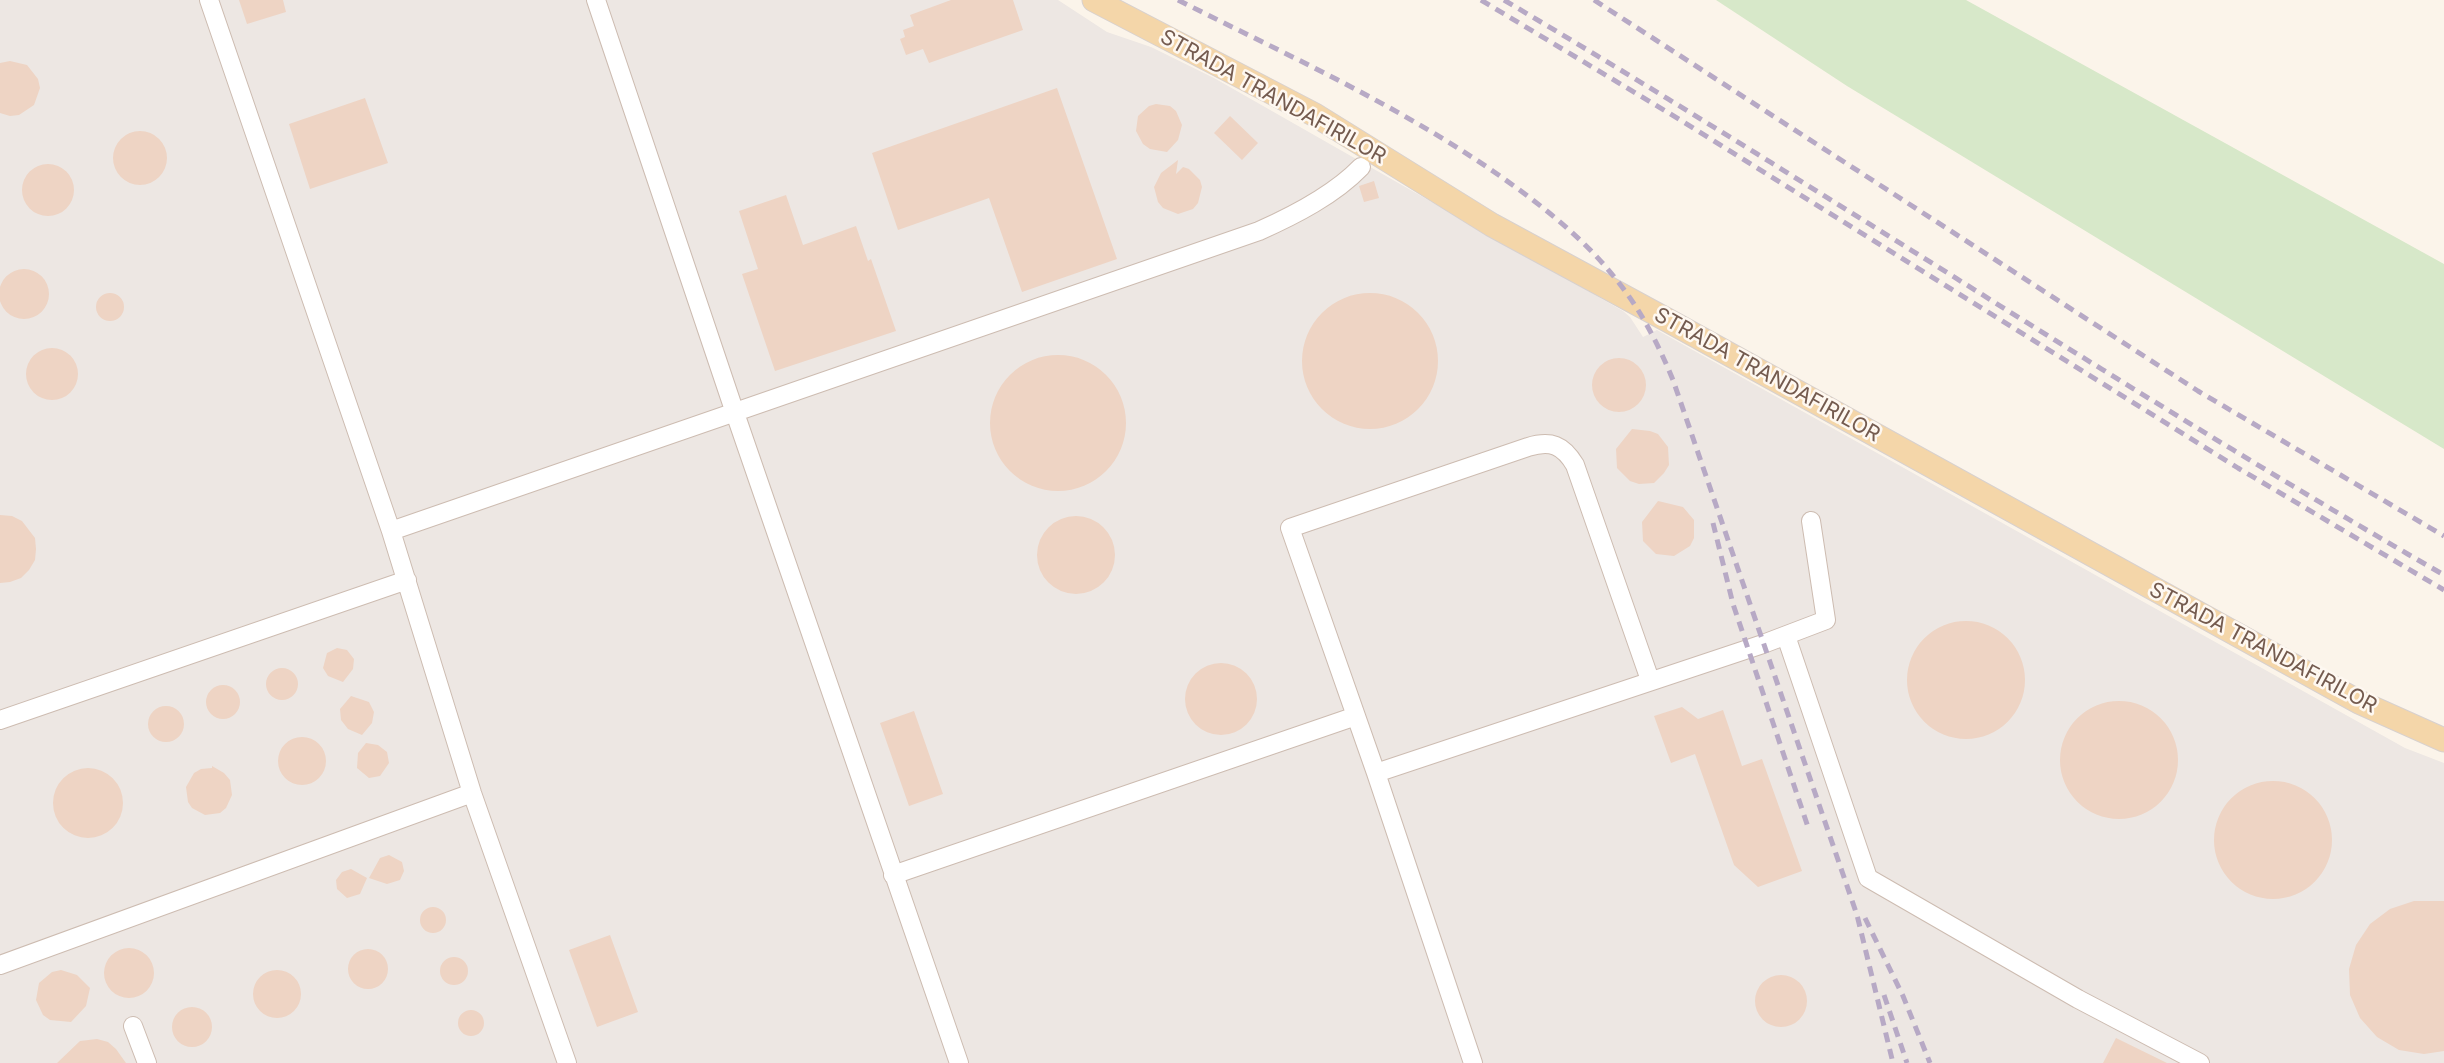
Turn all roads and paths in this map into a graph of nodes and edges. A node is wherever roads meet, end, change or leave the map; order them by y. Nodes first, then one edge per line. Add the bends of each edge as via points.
1 (209, 0) edge
2 (596, 0) edge
3 (1094, 0) edge
4 (1361, 167) dead end
5 (735, 413) junction
6 (1811, 521) dead end
7 (391, 531) junction
8 (407, 580) junction
9 (1786, 636) junction
10 (1650, 680) junction
11 (1356, 716) junction
12 (0, 720) edge
13 (2444, 740) edge
14 (1376, 773) junction
15 (472, 793) junction
16 (893, 875) junction
17 (0, 965) edge
18 (133, 1026) dead end
19 (147, 1063) edge
20 (567, 1063) edge
21 (959, 1063) edge
22 (1473, 1063) edge
23 (2200, 1063) edge

1 - 7 lane
2 - 5 lane
3 - 13 main road, STRADA TRANDAFIRILOR via 1315,115 1502,231 2359,702
4 - 5 lane via 1341,185 1259,230
5 - 7 lane
5 - 16 lane
6 - 9 lane via 1825,620
7 - 8 lane
8 - 12 lane
8 - 15 lane
9 - 10 lane
9 - 23 lane via 1868,878
10 - 11 lane via 1575,465 1559,446 1540,443 1290,528
10 - 14 lane
11 - 14 lane
11 - 16 lane
14 - 22 lane
15 - 17 lane
15 - 20 lane
16 - 21 lane
18 - 19 lane

